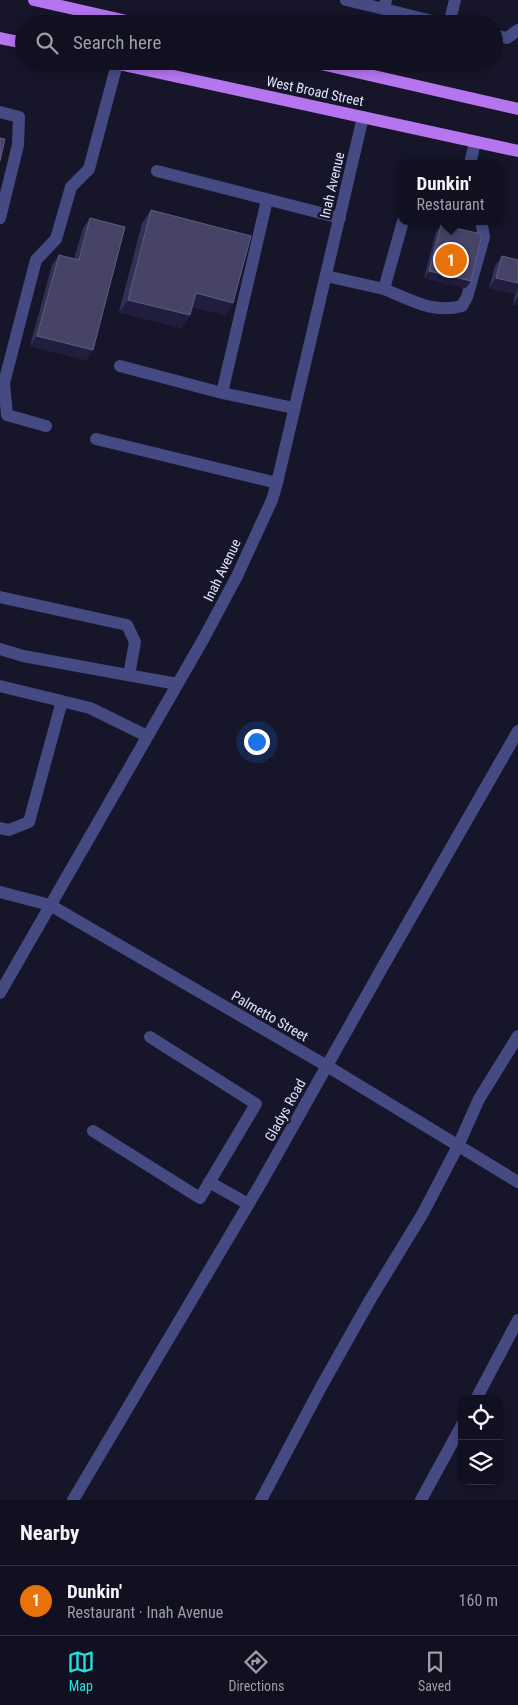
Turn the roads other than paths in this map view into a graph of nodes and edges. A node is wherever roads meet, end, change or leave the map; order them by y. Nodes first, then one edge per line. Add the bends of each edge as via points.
1 (34, 0) edge
2 (346, 0) edge
3 (455, 0) edge
4 (385, 5) edge
5 (100, 15) edge
6 (416, 15) edge
7 (452, 15) edge
8 (518, 28) edge
9 (503, 37) edge
10 (0, 38) edge
11 (15, 41) edge
12 (109, 70) edge
13 (148, 70) edge
14 (347, 70) edge
15 (518, 109) edge
16 (0, 112) edge
17 (362, 117) junction
18 (475, 142) junction
19 (518, 152) edge
20 (471, 160) edge
21 (157, 171) dead end
22 (267, 200) junction
23 (0, 218) edge
24 (340, 218) junction
25 (402, 225) edge
26 (482, 225) edge
27 (326, 276) junction
28 (384, 289) junction
29 (120, 366) dead end
30 (222, 392) junction
31 (294, 408) junction
32 (46, 426) dead end
33 (96, 439) dead end
34 (277, 483) junction
35 (0, 597) edge
36 (0, 649) edge
37 (129, 675) junction
38 (177, 684) junction
39 (0, 686) edge
40 (62, 701) junction
41 (518, 731) edge
42 (147, 736) junction
43 (0, 828) edge
44 (0, 892) edge
45 (50, 905) junction
46 (0, 993) edge
47 (518, 1036) edge
48 (150, 1037) dead end
49 (326, 1066) junction
50 (93, 1131) dead end
51 (458, 1146) junction
52 (209, 1182) junction
53 (518, 1182) edge
54 (248, 1204) junction
55 (518, 1320) edge
56 (478, 1395) edge
57 (458, 1432) edge
58 (73, 1500) edge
59 (261, 1500) edge
60 (422, 1500) edge

1 - 5 main road
2 - 4 street
3 - 7 street
4 - 6 street
8 - 9 street via 508,38
10 - 11 main road
12 - 32 street via 89,168 71,187 56,239 36,260 4,383 7,415
13 - 17 main road, West Broad Street
14 - 15 main road, West Broad Street
16 - 23 street via 19,117 18,145
17 - 18 main road, West Broad Street
17 - 24 street, Inah Avenue
18 - 19 main road, West Broad Street
18 - 20 street
21 - 22 street
22 - 24 street
22 - 30 street
24 - 27 street, Inah Avenue
25 - 28 street
26 - 28 street via 484,237 462,306 450,309 430,307
27 - 28 street
27 - 31 street, Inah Avenue
29 - 30 street
30 - 31 street
31 - 34 street, Inah Avenue
33 - 34 street
34 - 38 street, Inah Avenue via 237,576
35 - 37 street via 126,625 135,642
36 - 37 street
37 - 38 street
38 - 42 street, Inah Avenue
39 - 40 street
40 - 42 street via 90,708
40 - 43 street via 29,822 9,830
41 - 49 street, Gladys Road
42 - 45 street, Inah Avenue
44 - 45 street, Palmetto Street
45 - 46 street, Inah Avenue
45 - 49 street, Palmetto Street
47 - 51 street via 478,1099
48 - 52 street via 256,1104
49 - 51 street, Palmetto Street
49 - 54 street, Gladys Road
50 - 52 street via 200,1198
51 - 53 street, Palmetto Street
51 - 59 street via 423,1213 325,1379
52 - 54 street
54 - 58 street, Gladys Road
55 - 56 street
57 - 60 street

